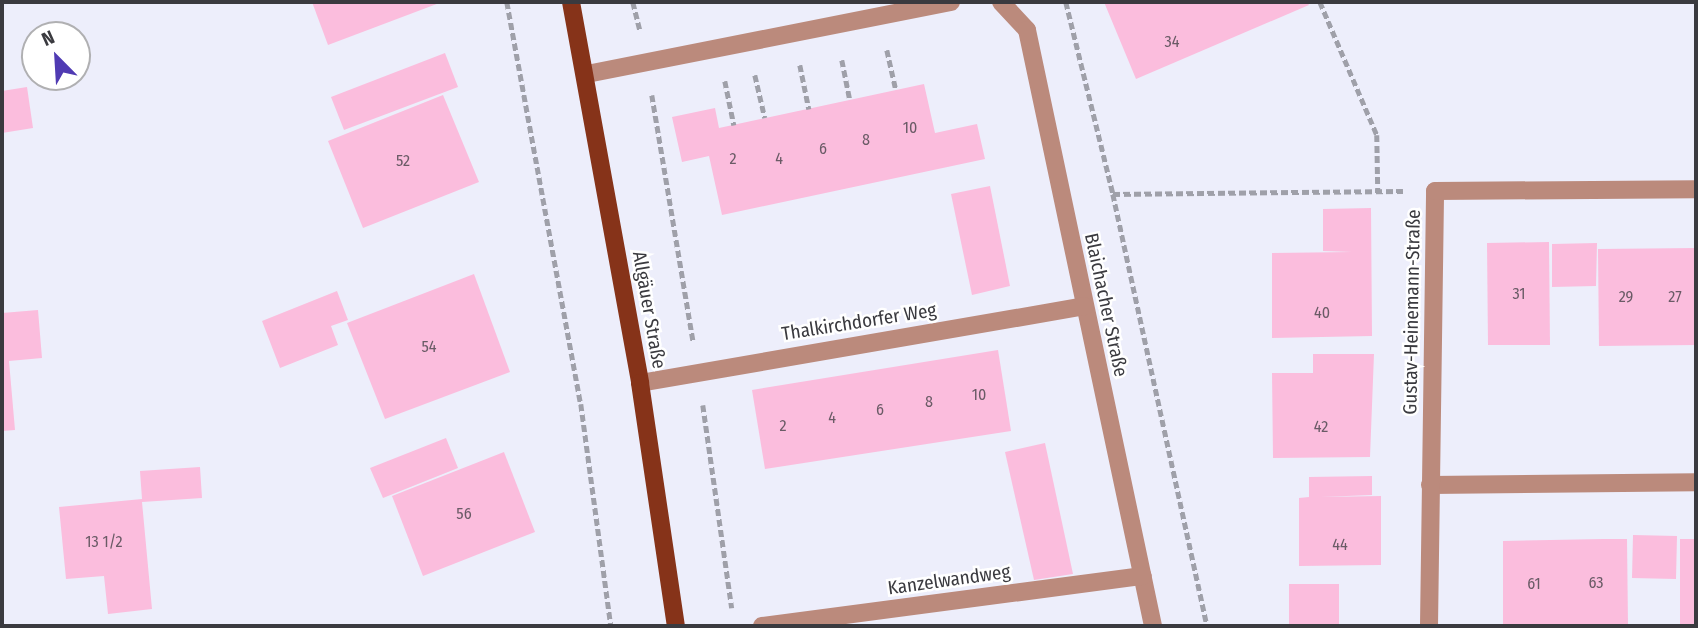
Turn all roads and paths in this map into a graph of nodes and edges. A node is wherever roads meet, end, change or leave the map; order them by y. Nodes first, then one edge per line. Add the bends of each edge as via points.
1 (507, 2) edge
2 (571, 2) edge
3 (634, 2) edge
4 (951, 2) edge
5 (1001, 2) edge
6 (1066, 2) edge
7 (1320, 2) edge
8 (834, 25) junction
9 (793, 33) junction
10 (748, 41) junction
11 (718, 48) junction
12 (646, 62) junction
13 (587, 74) junction
14 (850, 100) dead end
15 (809, 108) dead end
16 (765, 118) dead end
17 (734, 125) dead end
18 (1696, 189) edge
19 (1435, 191) junction
20 (1378, 192) junction
21 (1113, 194) junction
22 (1084, 306) junction
23 (698, 371) junction
24 (640, 383) junction
25 (1696, 482) edge
26 (1430, 485) junction
27 (1143, 576) junction
28 (733, 613) dead end
29 (611, 626) edge
30 (676, 626) edge
31 (762, 626) edge
32 (1153, 626) edge
33 (1207, 626) edge
34 (1429, 626) edge

1 - 29 path via 579,391
2 - 13 main road, Allgäuer Straße
3 - 12 path
4 - 8 street
5 - 22 street, Blaichacher Straße via 1027,30
6 - 21 path
7 - 20 path via 1377,135
8 - 9 street
8 - 14 path
9 - 10 street
9 - 15 path
10 - 11 street
10 - 16 path
11 - 12 street
11 - 17 path
12 - 13 street
12 - 23 path
13 - 24 main road, Allgäuer Straße
18 - 19 street, Gustav-Heinemann-Straße
19 - 20 path
19 - 26 street, Gustav-Heinemann-Straße
20 - 21 path
21 - 33 path
22 - 23 street, Thalkirchdorfer Weg
22 - 27 street, Blaichacher Straße
23 - 24 street, Thalkirchdorfer Weg
23 - 28 path
24 - 30 main road, Allgäuer Straße
25 - 26 street
26 - 34 street, Gustav-Heinemann-Straße
27 - 31 street, Kanzelwandweg
27 - 32 street, Blaichacher Straße

